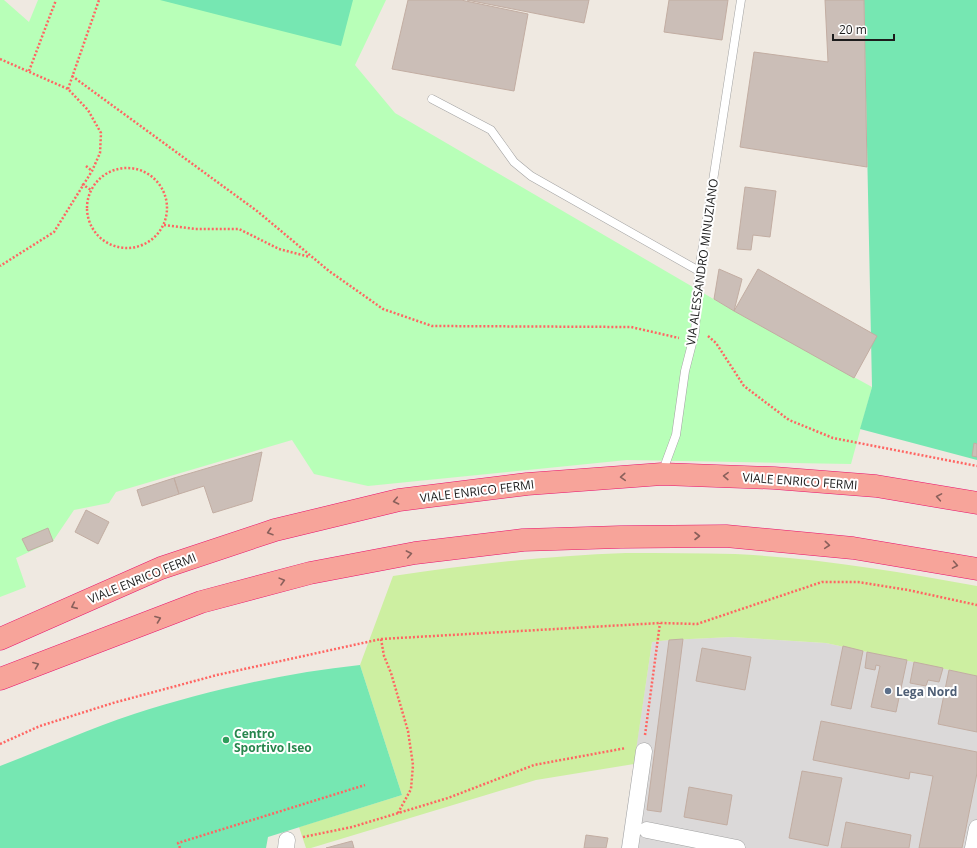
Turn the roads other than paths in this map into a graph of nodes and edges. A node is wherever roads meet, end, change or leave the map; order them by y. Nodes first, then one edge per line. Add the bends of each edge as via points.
1 (741, 0) edge
2 (432, 99) dead end
3 (698, 270) junction
4 (662, 474) junction
5 (977, 503) edge
6 (977, 569) edge
7 (0, 639) edge
8 (0, 679) edge
9 (644, 748) road end
10 (977, 828) edge
11 (647, 830) dead end
12 (630, 848) edge
13 (737, 848) edge
14 (973, 848) edge

1 - 3 lane, VIA ALESSANDRO MINUZIANO
2 - 3 lane via 491,130 514,162 531,176
3 - 4 lane, VIA ALESSANDRO MINUZIANO via 695,332 685,371 676,435
5 -> 4 highway, VIALE ENRICO FERMI via 876,486 774,478
4 -> 7 highway, VIALE ENRICO FERMI via 526,484 400,500 275,530 161,568
8 -> 6 highway via 201,602 310,573 415,552 523,540 726,536 853,548
9 - 12 street
10 - 14 street
11 - 13 street

